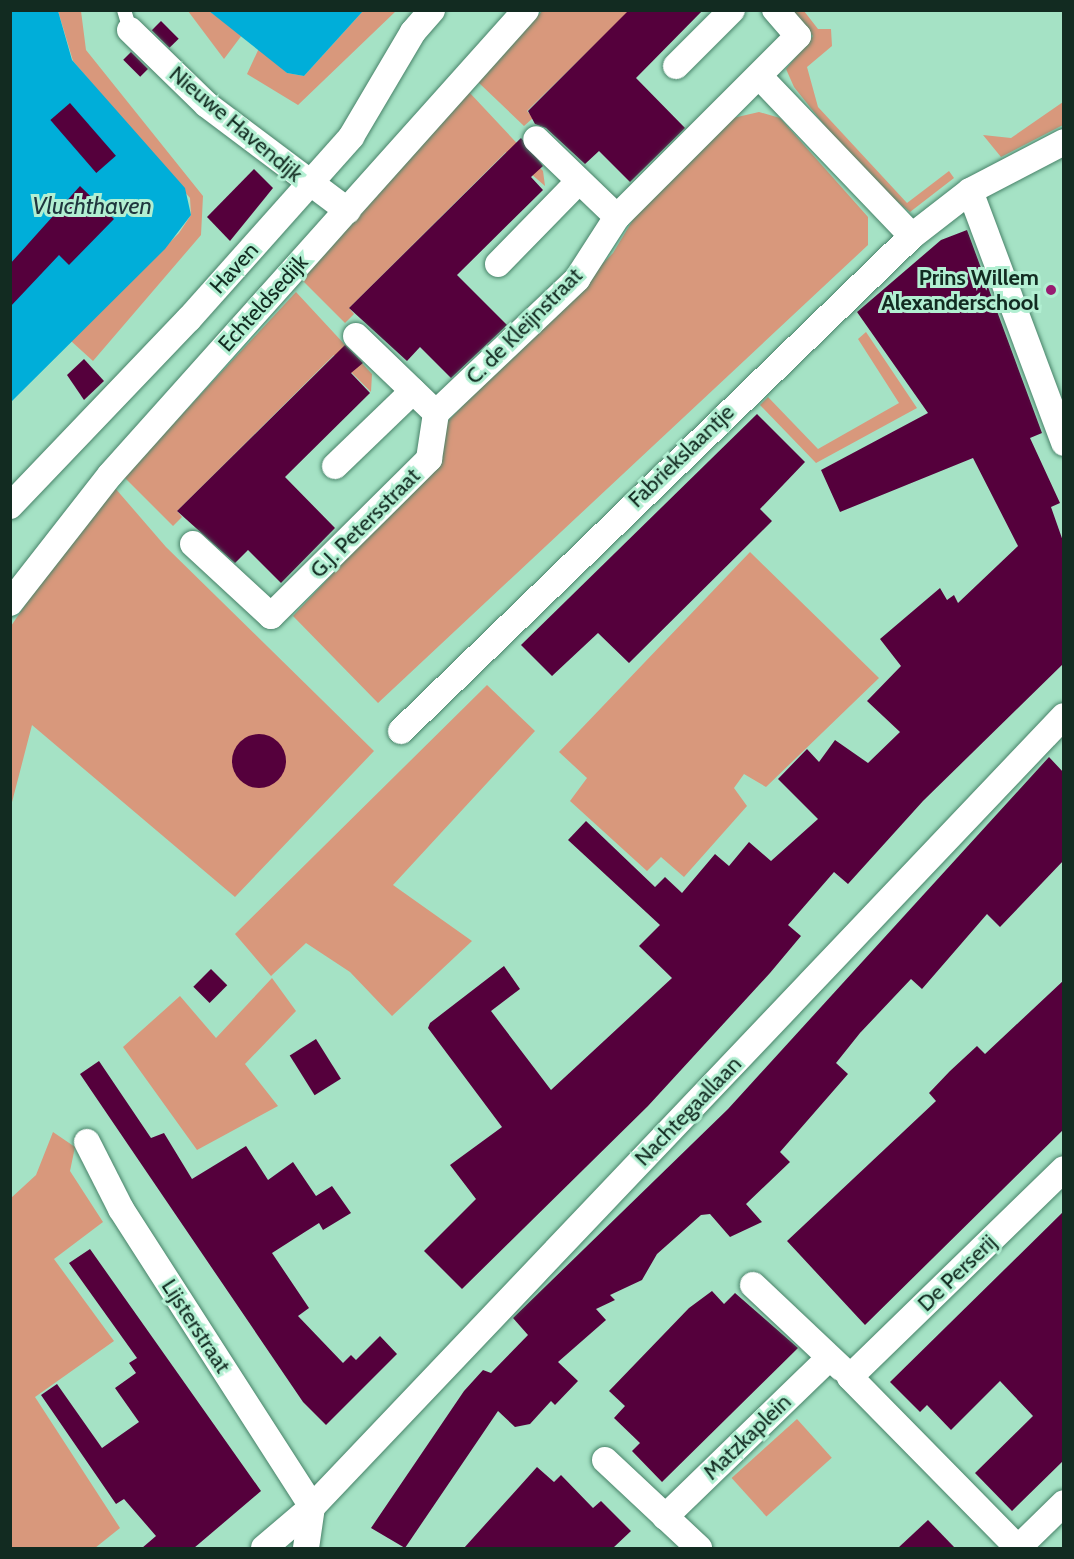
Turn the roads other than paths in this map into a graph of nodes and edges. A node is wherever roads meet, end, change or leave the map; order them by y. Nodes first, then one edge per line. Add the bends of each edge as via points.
1 (432, 10) edge
2 (526, 10) edge
3 (732, 10) edge
4 (775, 10) edge
5 (127, 20) edge
6 (676, 66) dead end
7 (759, 76) junction
8 (536, 139) dead end
9 (1064, 142) edge
10 (579, 181) junction
11 (308, 185) junction
12 (970, 191) junction
13 (348, 211) junction
14 (617, 217) junction
15 (912, 236) junction
16 (498, 264) dead end
17 (356, 336) dead end
18 (413, 391) junction
19 (436, 413) junction
20 (1064, 443) edge
21 (336, 466) dead end
22 (10, 506) edge
23 (193, 544) dead end
24 (10, 603) edge
25 (1064, 716) edge
26 (401, 731) dead end
27 (87, 1142) dead end
28 (1064, 1169) edge
29 (753, 1285) dead end
30 (830, 1358) junction
31 (850, 1377) junction
32 (605, 1460) dead end
33 (1064, 1503) edge
34 (312, 1507) junction
35 (678, 1536) edge
36 (264, 1548) edge
37 (306, 1548) edge
38 (1018, 1548) edge

1 - 11 street, Haven via 413,32 351,137
2 - 13 street, Echteldsedijk
3 - 6 street
4 - 7 street, C. de Kleijnstraat via 798,36
5 - 11 street, Nieuwe Havendijk via 207,105
7 - 14 street, C. de Kleijnstraat
7 - 15 street
8 - 10 street
9 - 12 street, Fabriekslaantje
10 - 14 street
10 - 16 street
11 - 13 street, Nieuwe Havendijk
11 - 22 street, Haven
12 - 15 street, Fabriekslaantje
12 - 20 street
13 - 24 street, Echteldsedijk via 66,526
14 - 19 street, C. de Kleijnstraat via 577,279
15 - 26 street, Fabriekslaantje
17 - 18 street
18 - 19 street
18 - 21 street
19 - 23 street, G.J. Petersstraat via 429,459 271,616
25 - 34 street, Nachtegaallaan
27 - 34 street, Lijsterstraat via 121,1209
28 - 31 street, De Perserij
29 - 30 street
30 - 31 street
30 - 35 street, Matzkaplein
31 - 38 street
32 - 35 street
33 - 38 street
34 - 36 street, Nachtegaallaan
34 - 37 street

